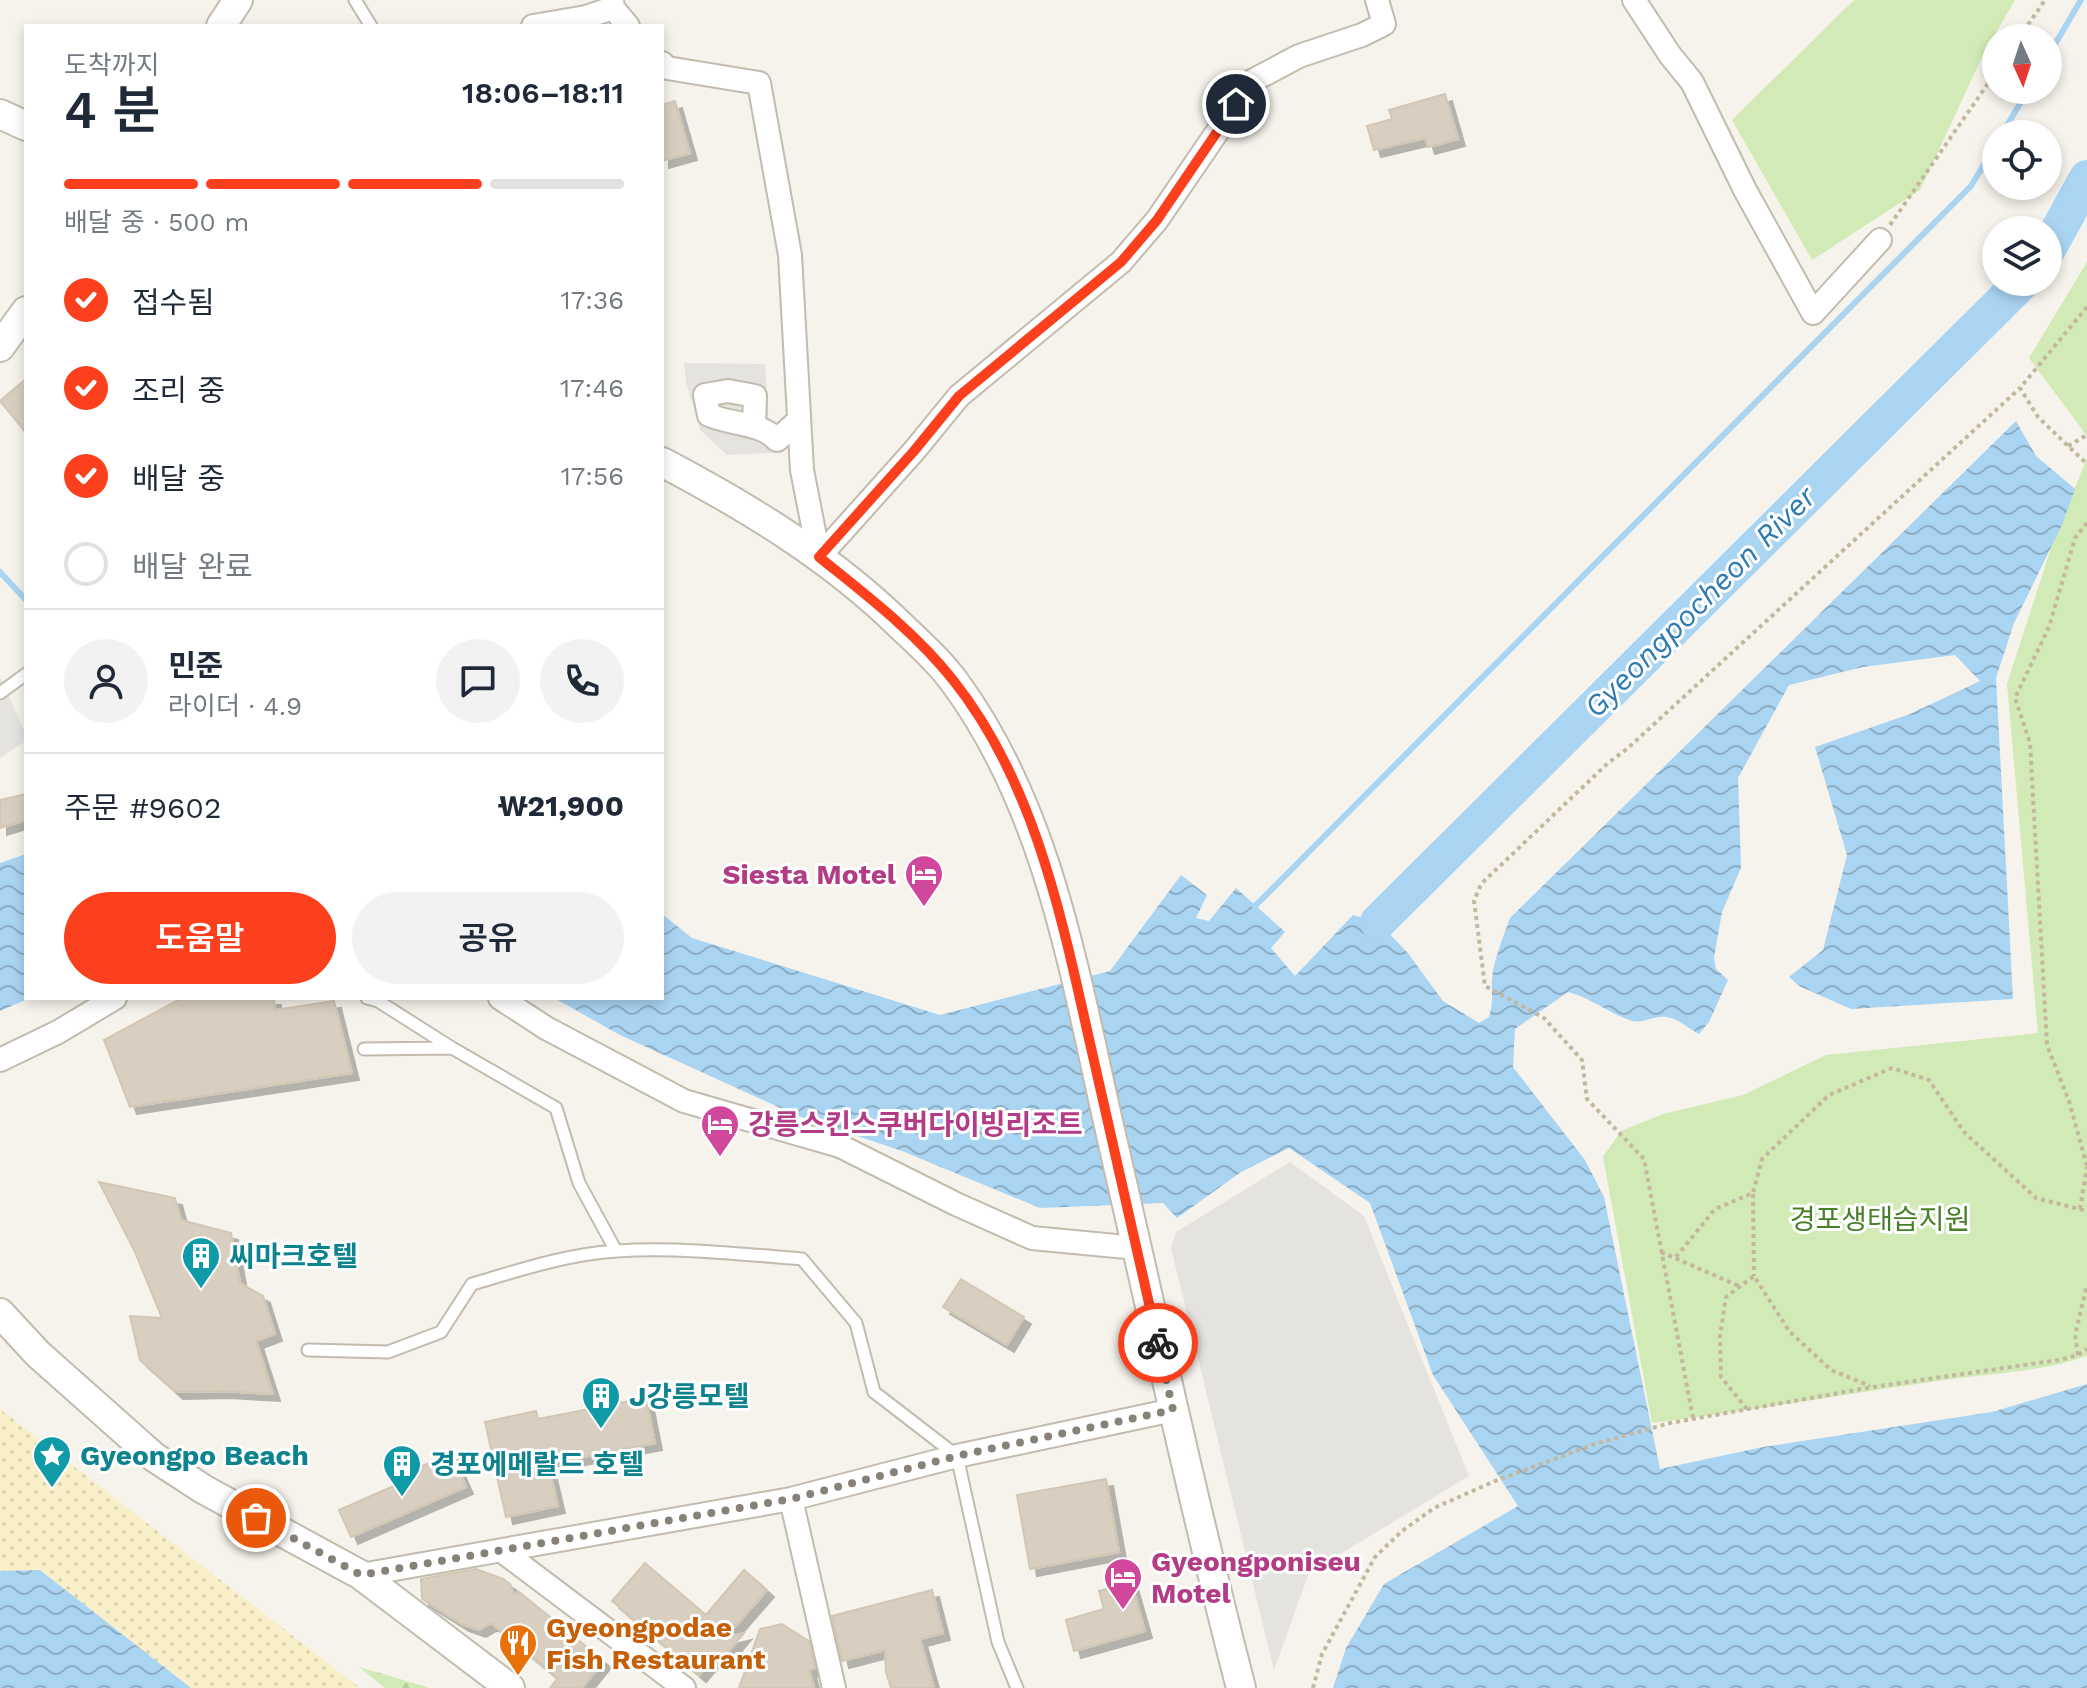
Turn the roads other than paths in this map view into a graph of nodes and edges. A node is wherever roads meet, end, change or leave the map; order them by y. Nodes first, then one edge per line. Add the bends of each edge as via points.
1 (238, 0) edge
2 (355, 0) edge
3 (1377, 0) edge
4 (1634, 0) edge
5 (612, 4) edge
6 (222, 24) edge
7 (370, 24) edge
8 (545, 24) edge
9 (627, 24) edge
10 (664, 65) edge
11 (0, 114) edge
12 (24, 125) edge
13 (1880, 240) road end
14 (24, 314) edge
15 (0, 347) edge
16 (798, 421) junction
17 (754, 427) dead end
18 (671, 463) edge
19 (819, 557) junction
20 (24, 675) edge
21 (0, 693) edge
22 (112, 1000) edge
23 (374, 1000) edge
24 (503, 1000) edge
25 (452, 1048) junction
26 (364, 1049) dead end
27 (0, 1060) edge
28 (1135, 1240) junction
29 (616, 1251) junction
30 (0, 1313) edge
31 (308, 1350) dead end
32 (1173, 1410) junction
33 (957, 1456) junction
34 (791, 1499) junction
35 (502, 1551) junction
36 (361, 1575) junction
37 (510, 1688) edge
38 (684, 1688) edge
39 (834, 1688) edge
40 (1017, 1688) edge
41 (1241, 1688) edge

1 - 6 street
2 - 7 lane
3 - 19 street via 1384,24 1299,56 1252,81 1157,220 1121,262 959,396
4 - 13 street via 1692,82 1813,313
5 - 8 street via 586,17
5 - 9 street
10 - 16 street via 759,83 790,255
11 - 12 street
14 - 15 street
16 - 17 street via 777,440
16 - 19 street
18 - 19 street
19 - 28 street via 929,652 954,681 1006,765 1056,903
20 - 21 lane
22 - 27 street
23 - 25 lane
24 - 28 street via 684,1101 840,1146 1032,1238
25 - 26 lane
25 - 29 lane via 556,1108 579,1183
28 - 32 street
29 - 31 lane via 549,1261 472,1284 441,1332 388,1352
29 - 33 lane via 802,1259 856,1323 874,1392
30 - 36 street via 154,1457
32 - 33 street
32 - 41 street
33 - 34 street
33 - 40 lane via 998,1642
34 - 35 street
34 - 39 street
35 - 36 street
35 - 38 street
36 - 37 street

